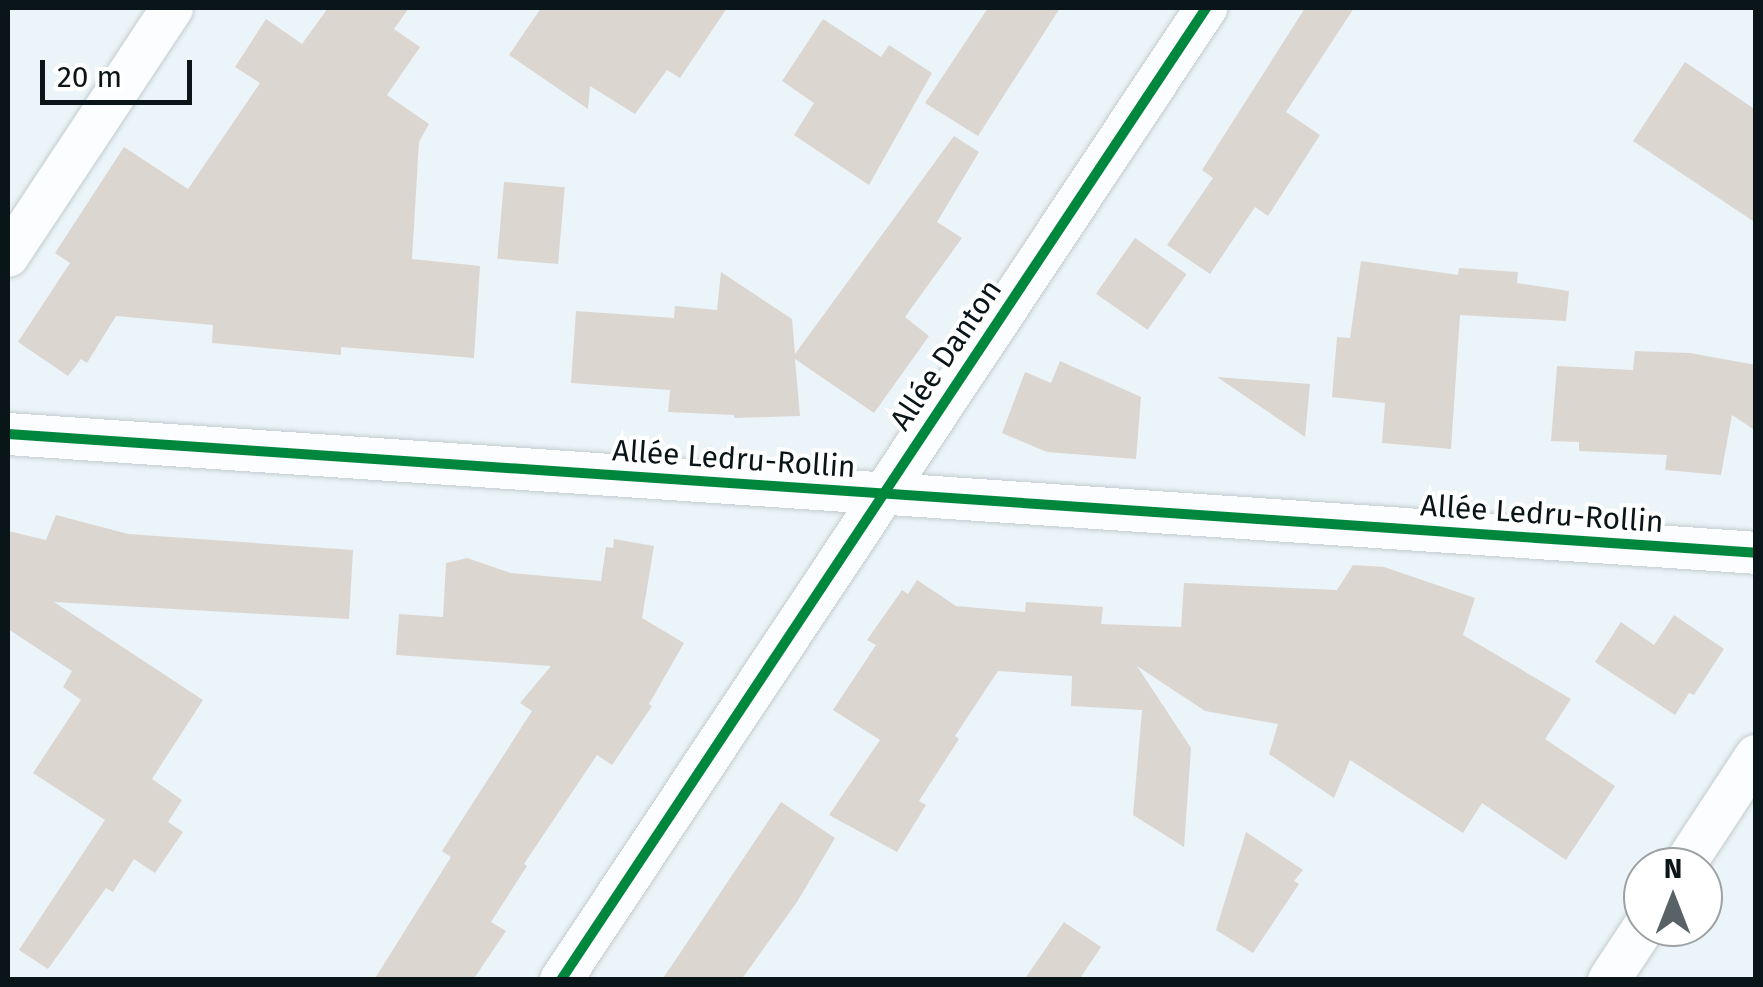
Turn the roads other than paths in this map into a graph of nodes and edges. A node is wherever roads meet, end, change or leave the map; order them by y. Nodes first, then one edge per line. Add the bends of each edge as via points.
1 (172, 8) edge
2 (1206, 8) edge
3 (8, 256) edge
4 (8, 434) edge
5 (882, 494) junction
6 (1756, 553) edge
7 (1756, 756) edge
8 (1696, 847) edge
9 (1631, 947) edge
10 (561, 980) edge
11 (1609, 980) edge

1 - 3 street
2 - 5 street, Allée Danton
4 - 5 street, Allée Ledru-Rollin
5 - 6 street, Allée Ledru-Rollin
5 - 10 street, Allée Danton
7 - 8 street
9 - 11 street

